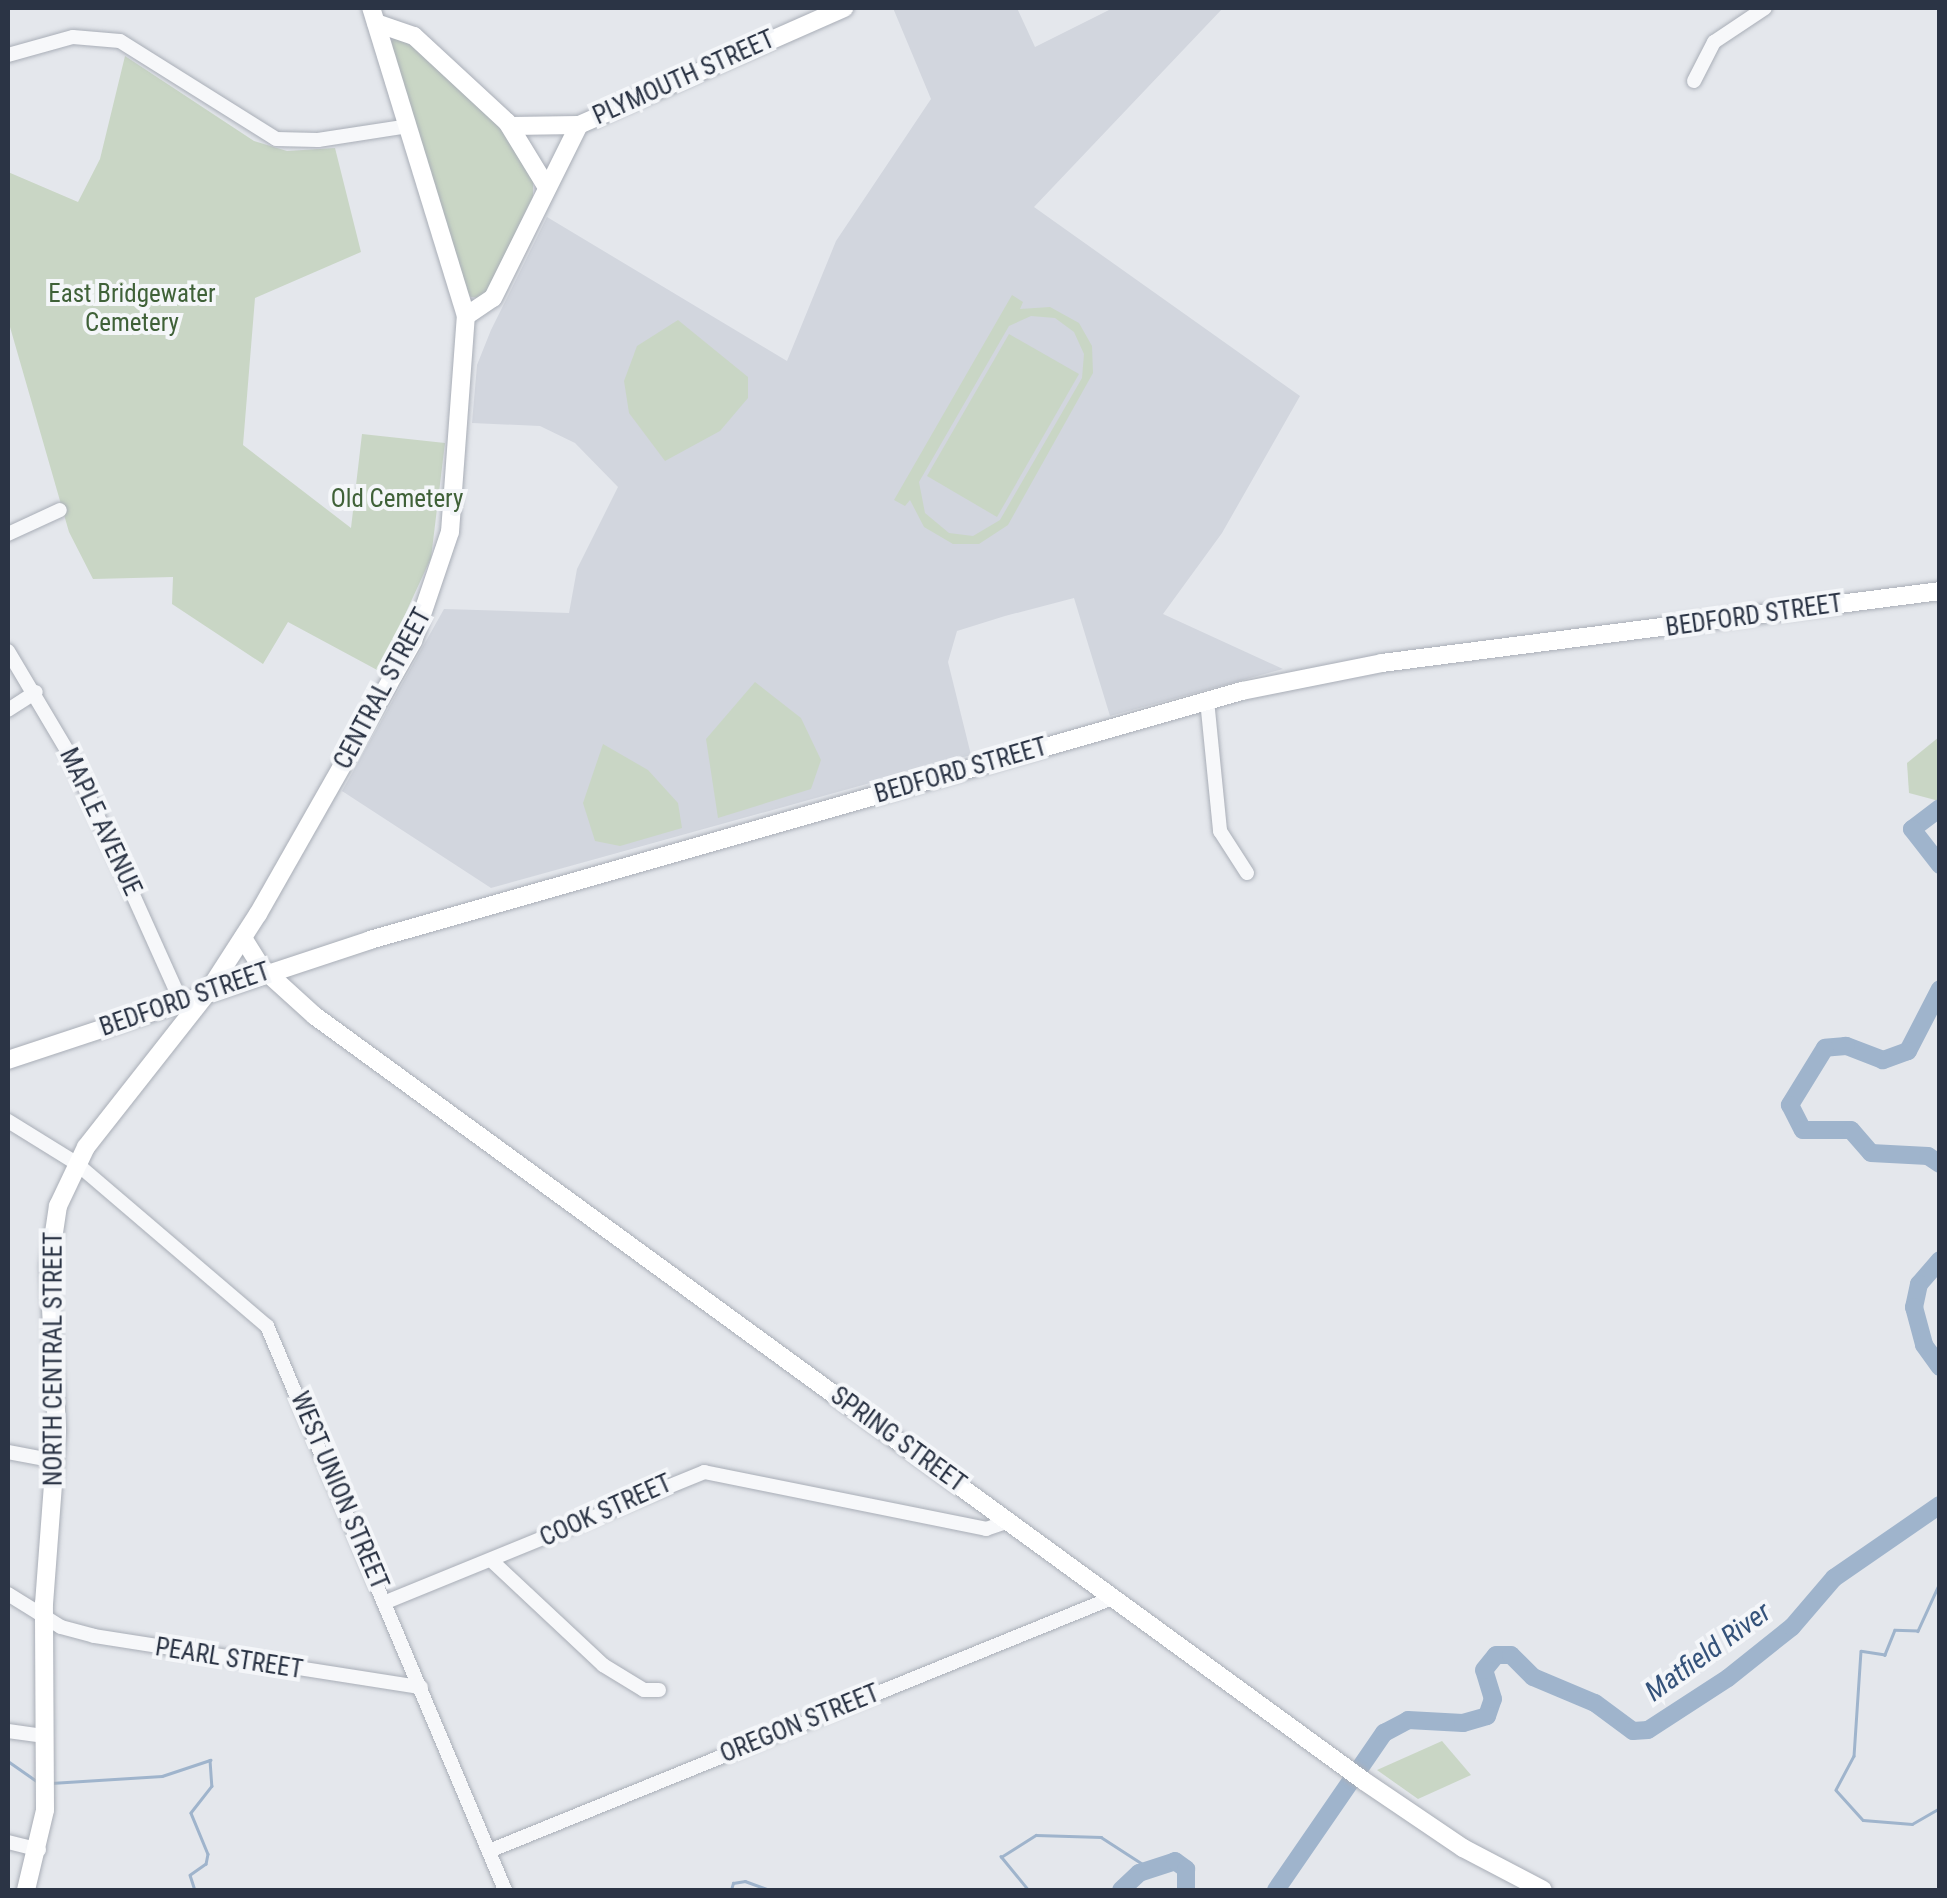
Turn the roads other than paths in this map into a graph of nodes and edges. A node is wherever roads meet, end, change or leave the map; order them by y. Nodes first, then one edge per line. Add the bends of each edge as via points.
1 (844, 8) edge
2 (1765, 8) edge
3 (373, 15) edge
4 (8, 55) edge
5 (1694, 82) dead end
6 (579, 125) junction
7 (408, 126) junction
8 (511, 126) junction
9 (546, 186) junction
10 (466, 316) junction
11 (60, 510) dead end
12 (8, 534) edge
13 (1940, 591) edge
14 (8, 651) edge
15 (36, 692) junction
16 (1207, 700) junction
17 (8, 710) edge
18 (1247, 873) dead end
19 (243, 938) junction
20 (266, 972) junction
21 (207, 993) junction
22 (181, 1000) junction
23 (8, 1060) edge
24 (8, 1120) edge
25 (76, 1163) junction
26 (8, 1452) edge
27 (56, 1461) junction
28 (1008, 1521) junction
29 (493, 1562) junction
30 (8, 1594) edge
31 (1112, 1598) junction
32 (386, 1602) junction
33 (44, 1613) junction
34 (420, 1687) junction
35 (659, 1690) dead end
36 (8, 1731) edge
37 (45, 1736) junction
38 (8, 1842) edge
39 (38, 1850) junction
40 (488, 1851) junction
41 (26, 1890) edge
42 (505, 1890) edge
43 (1543, 1890) edge

1 - 6 main road, PLYMOUTH STREET
2 - 5 street via 1714,42
3 - 7 main road, CENTRAL STREET
3 - 8 main road via 414,36
4 - 7 street via 89,36 120,41 276,139
6 - 8 main road, PLYMOUTH STREET
6 - 9 main road, PLYMOUTH STREET
7 - 10 main road, CENTRAL STREET
8 - 9 main road
9 - 10 main road, PLYMOUTH STREET via 494,298
10 - 19 main road, CENTRAL STREET via 450,532 433,597
11 - 12 street
13 - 16 main road, BEDFORD STREET via 1372,665
14 - 15 street, MAPLE AVENUE
15 - 17 street
15 - 22 street, MAPLE AVENUE
16 - 18 street via 1220,830
16 - 20 main road, BEDFORD STREET
19 - 20 main road, SPRING STREET
19 - 21 main road, CENTRAL STREET
20 - 21 main road, BEDFORD STREET
20 - 28 main road, SPRING STREET via 312,1014
21 - 22 main road, BEDFORD STREET
21 - 25 main road, NORTH CENTRAL STREET
22 - 23 main road, BEDFORD STREET
24 - 25 street, WEST UNION STREET
25 - 27 main road, NORTH CENTRAL STREET via 58,1206 50,1266
25 - 32 street, WEST UNION STREET via 267,1326
26 - 27 street
27 - 33 main road, NORTH CENTRAL STREET
28 - 29 street, COOK STREET via 986,1529 704,1472
28 - 31 main road, SPRING STREET
29 - 32 street, COOK STREET
29 - 35 street via 603,1665 644,1690
30 - 33 street, PEARL STREET
31 - 40 street, OREGON STREET
31 - 43 main road, SPRING STREET via 1364,1782 1450,1840
32 - 34 street, WEST UNION STREET
33 - 34 street, PEARL STREET via 60,1627 94,1636
33 - 37 main road, NORTH CENTRAL STREET
34 - 40 street, WEST UNION STREET
36 - 37 street
37 - 39 main road, NORTH CENTRAL STREET
38 - 39 street
39 - 41 main road, NORTH CENTRAL STREET
40 - 42 street, WEST UNION STREET

